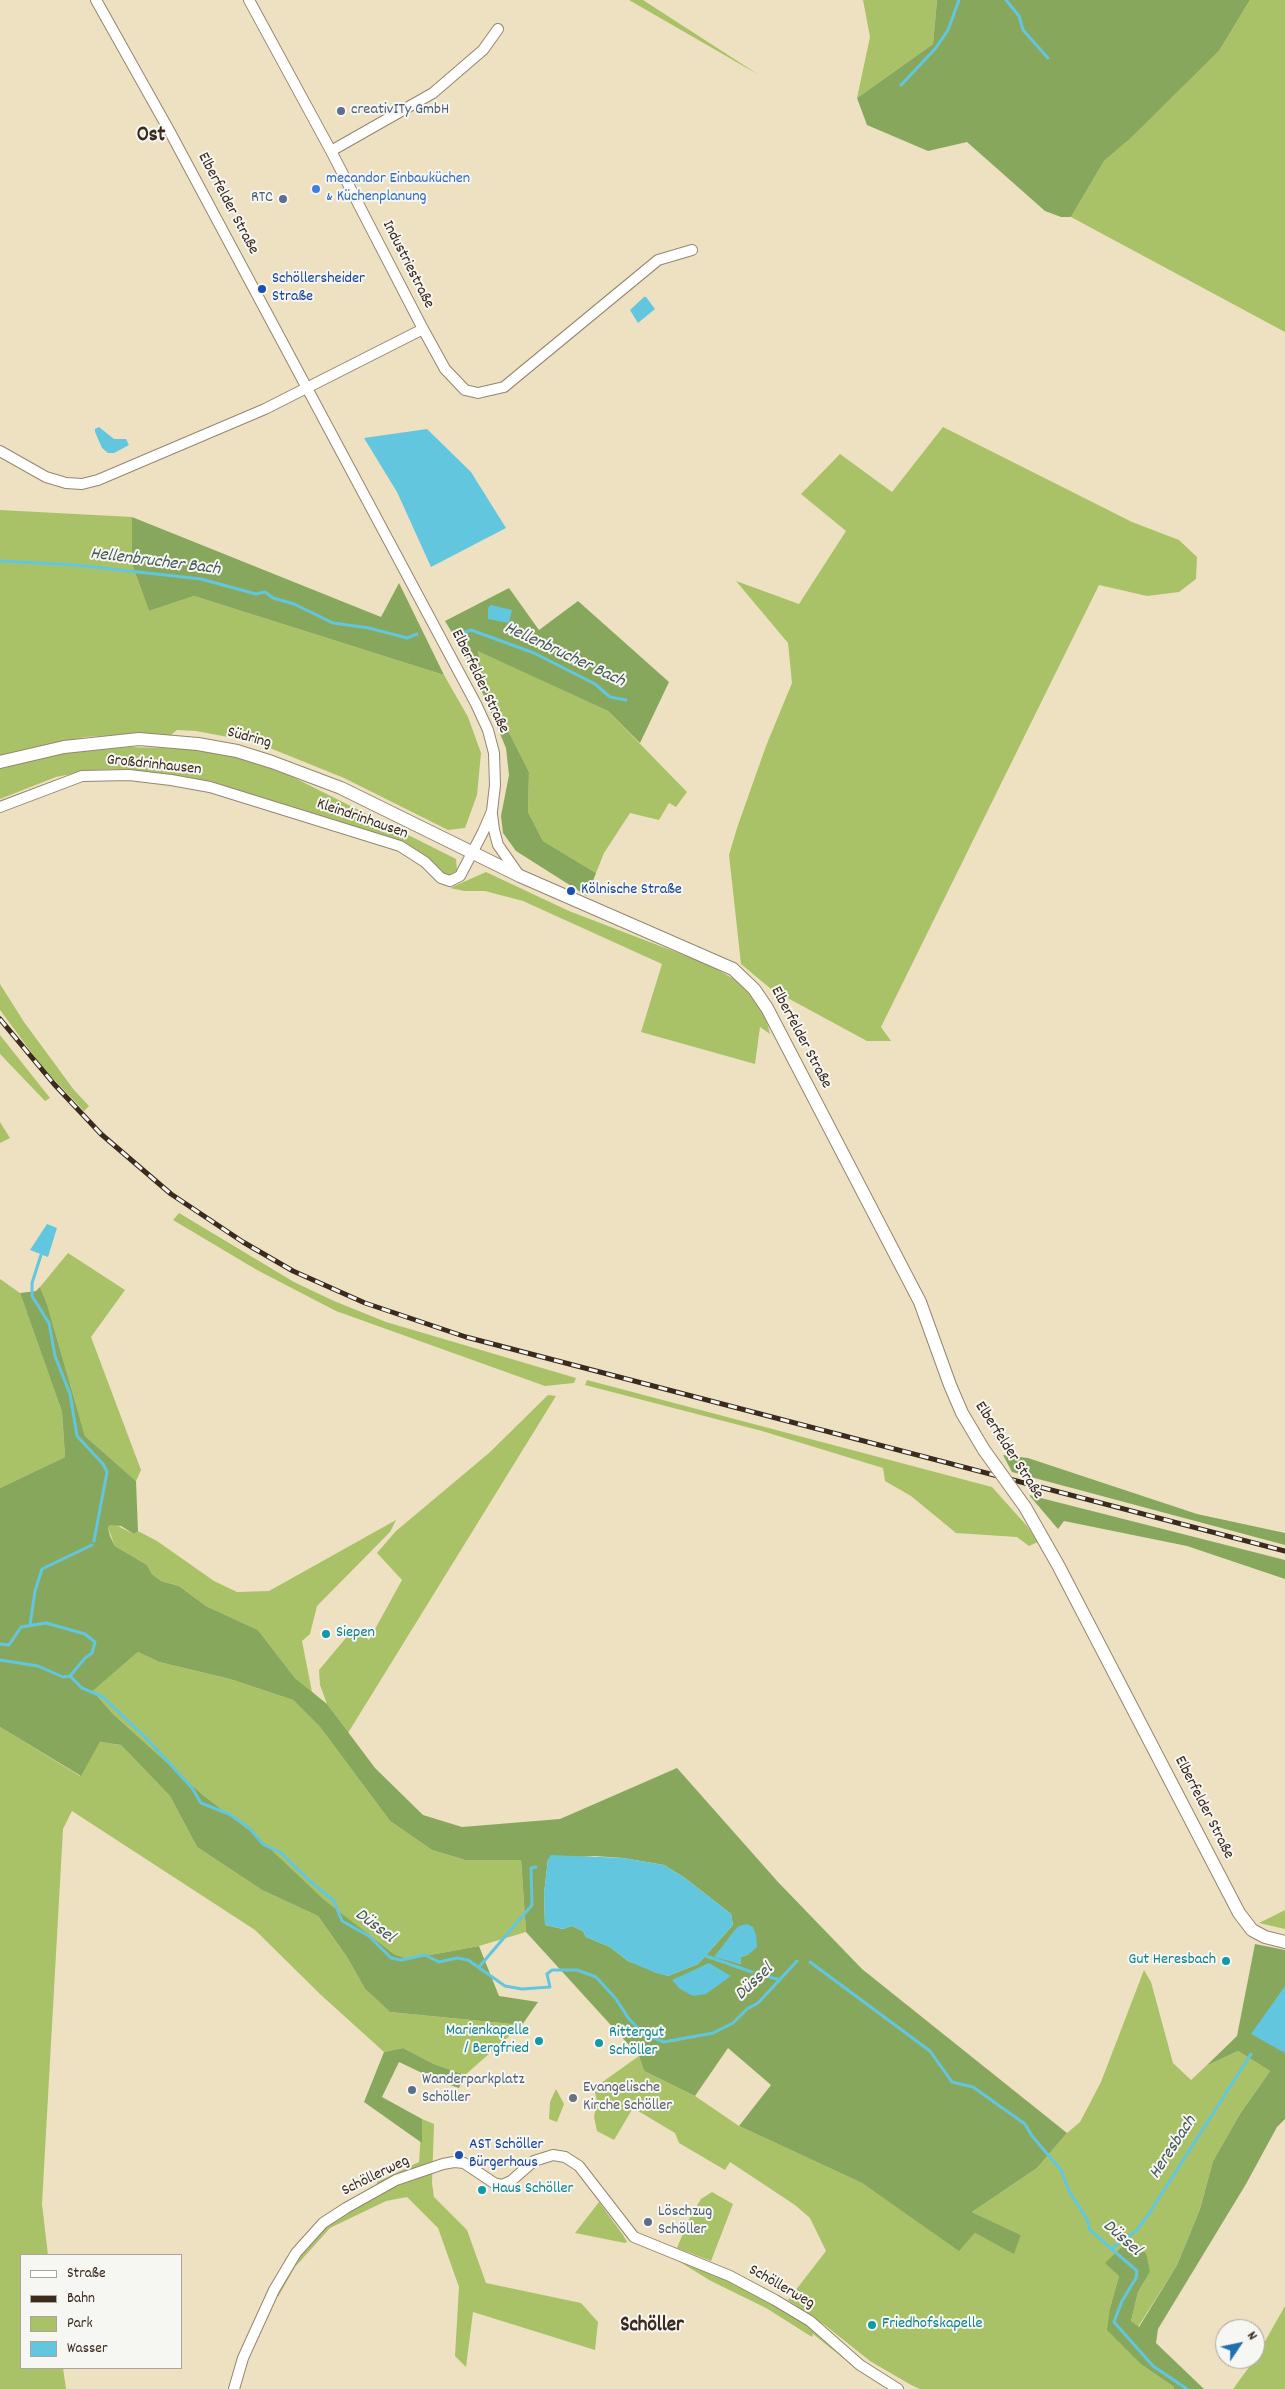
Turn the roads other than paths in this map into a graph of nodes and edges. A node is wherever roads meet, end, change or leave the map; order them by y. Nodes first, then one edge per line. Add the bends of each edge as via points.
1 (96, 0) edge
2 (249, 0) edge
3 (498, 30) dead end
4 (331, 151) junction
5 (692, 250) dead end
6 (423, 329) junction
7 (306, 389) junction
8 (0, 451) edge
9 (0, 762) edge
10 (249, 799) joint
11 (0, 806) edge
12 (492, 811) junction
13 (472, 853) junction
14 (520, 876) junction
15 (1285, 1942) edge
16 (234, 2389) edge
17 (898, 2389) edge

1 - 7 street, Elberfelder Straße
2 - 4 street, Industriestraße
3 - 4 street via 484,50 433,93
4 - 6 street, Industriestraße
5 - 6 street via 658,260 541,358 504,387 493,391 478,393 465,390 445,369
6 - 7 street, Industriestraße
7 - 8 street via 190,442 82,484 46,478
7 - 12 street, Elberfelder Straße via 488,730 496,771
9 - 13 main road, Südring via 64,747 139,739 237,751 342,788
10 - 11 street, Großdrinhausen via 171,780 98,774 64,781
10 - 13 street, Kleindrinhausen via 400,846 446,880 460,876
12 - 13 street, Elberfelder Straße
12 - 14 street via 498,845
13 - 14 main road, Elberfelder Straße
14 - 15 main road, Elberfelder Straße, bridge via 720,962 754,988 920,1302 962,1412 984,1450 1024,1506 1062,1574 1239,1913 1252,1930
16 - 17 street, Schöllerweg via 242,2358 274,2290 296,2253 323,2223 396,2180 443,2164 464,2163 502,2185 534,2161 553,2155 565,2157 579,2166 634,2237 730,2276 775,2300 810,2321 860,2365

